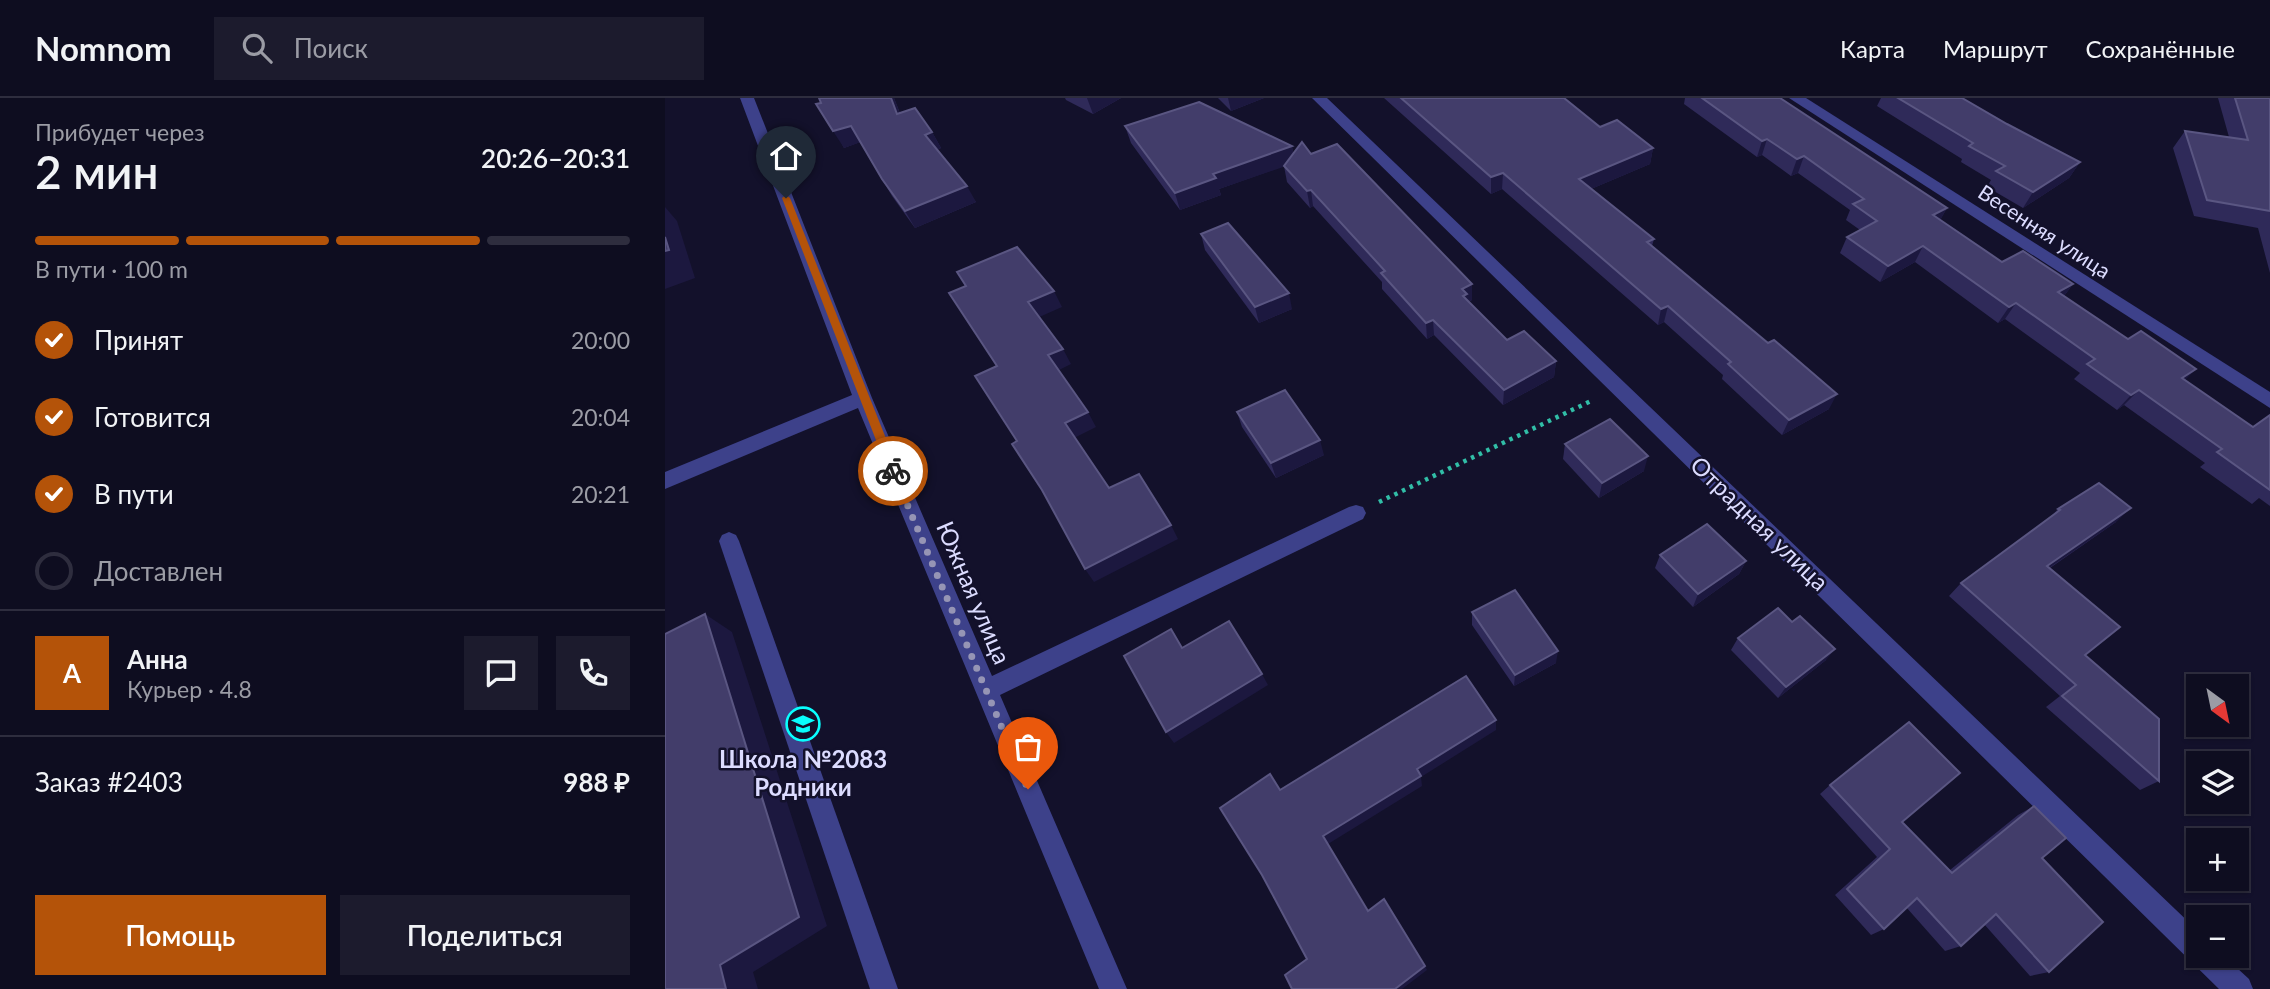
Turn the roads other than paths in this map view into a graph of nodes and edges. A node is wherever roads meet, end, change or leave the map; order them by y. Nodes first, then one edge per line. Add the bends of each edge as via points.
1 (747, 98) edge
2 (1319, 98) edge
3 (1796, 98) edge
4 (863, 398) junction
5 (2270, 401) edge
6 (665, 481) edge
7 (1356, 513) road end
8 (729, 541) dead end
9 (986, 690) junction
10 (2186, 938) edge
11 (2217, 968) edge
12 (884, 989) edge
13 (1113, 989) edge
14 (2239, 989) edge

1 - 4 street, Южная улица
2 - 10 street, Отрадная улица
3 - 5 street, Весенняя улица
4 - 6 street
4 - 9 street, Южная улица
7 - 9 street
8 - 12 street
9 - 13 street, Южная улица
11 - 14 street

